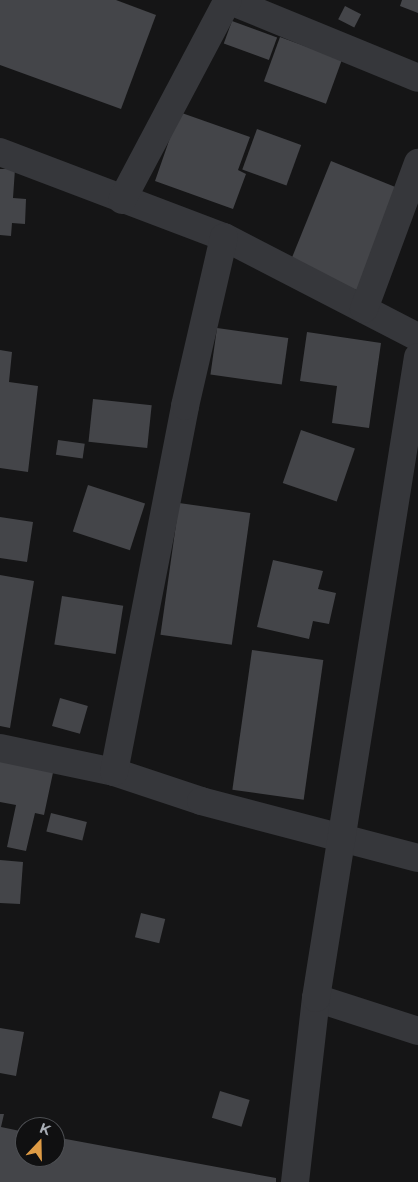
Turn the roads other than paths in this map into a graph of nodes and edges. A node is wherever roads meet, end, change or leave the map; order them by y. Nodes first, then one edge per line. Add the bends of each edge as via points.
1 (228, 0) edge
2 (418, 78) edge
3 (0, 152) edge
4 (418, 163) edge
5 (122, 200) junction
6 (224, 237) junction
7 (364, 309) junction
8 (418, 337) edge
9 (418, 357) edge
10 (0, 748) edge
11 (114, 772) junction
12 (344, 839) junction
13 (418, 858) edge
14 (316, 998) junction
15 (418, 1031) edge
16 (295, 1182) edge

1 - 2 street
1 - 5 street
3 - 5 street
4 - 7 street
5 - 6 street
6 - 7 street
6 - 11 street via 185,406
7 - 8 street
9 - 12 street
10 - 11 street
11 - 12 street
12 - 13 street
12 - 14 street
14 - 15 street
14 - 16 street

